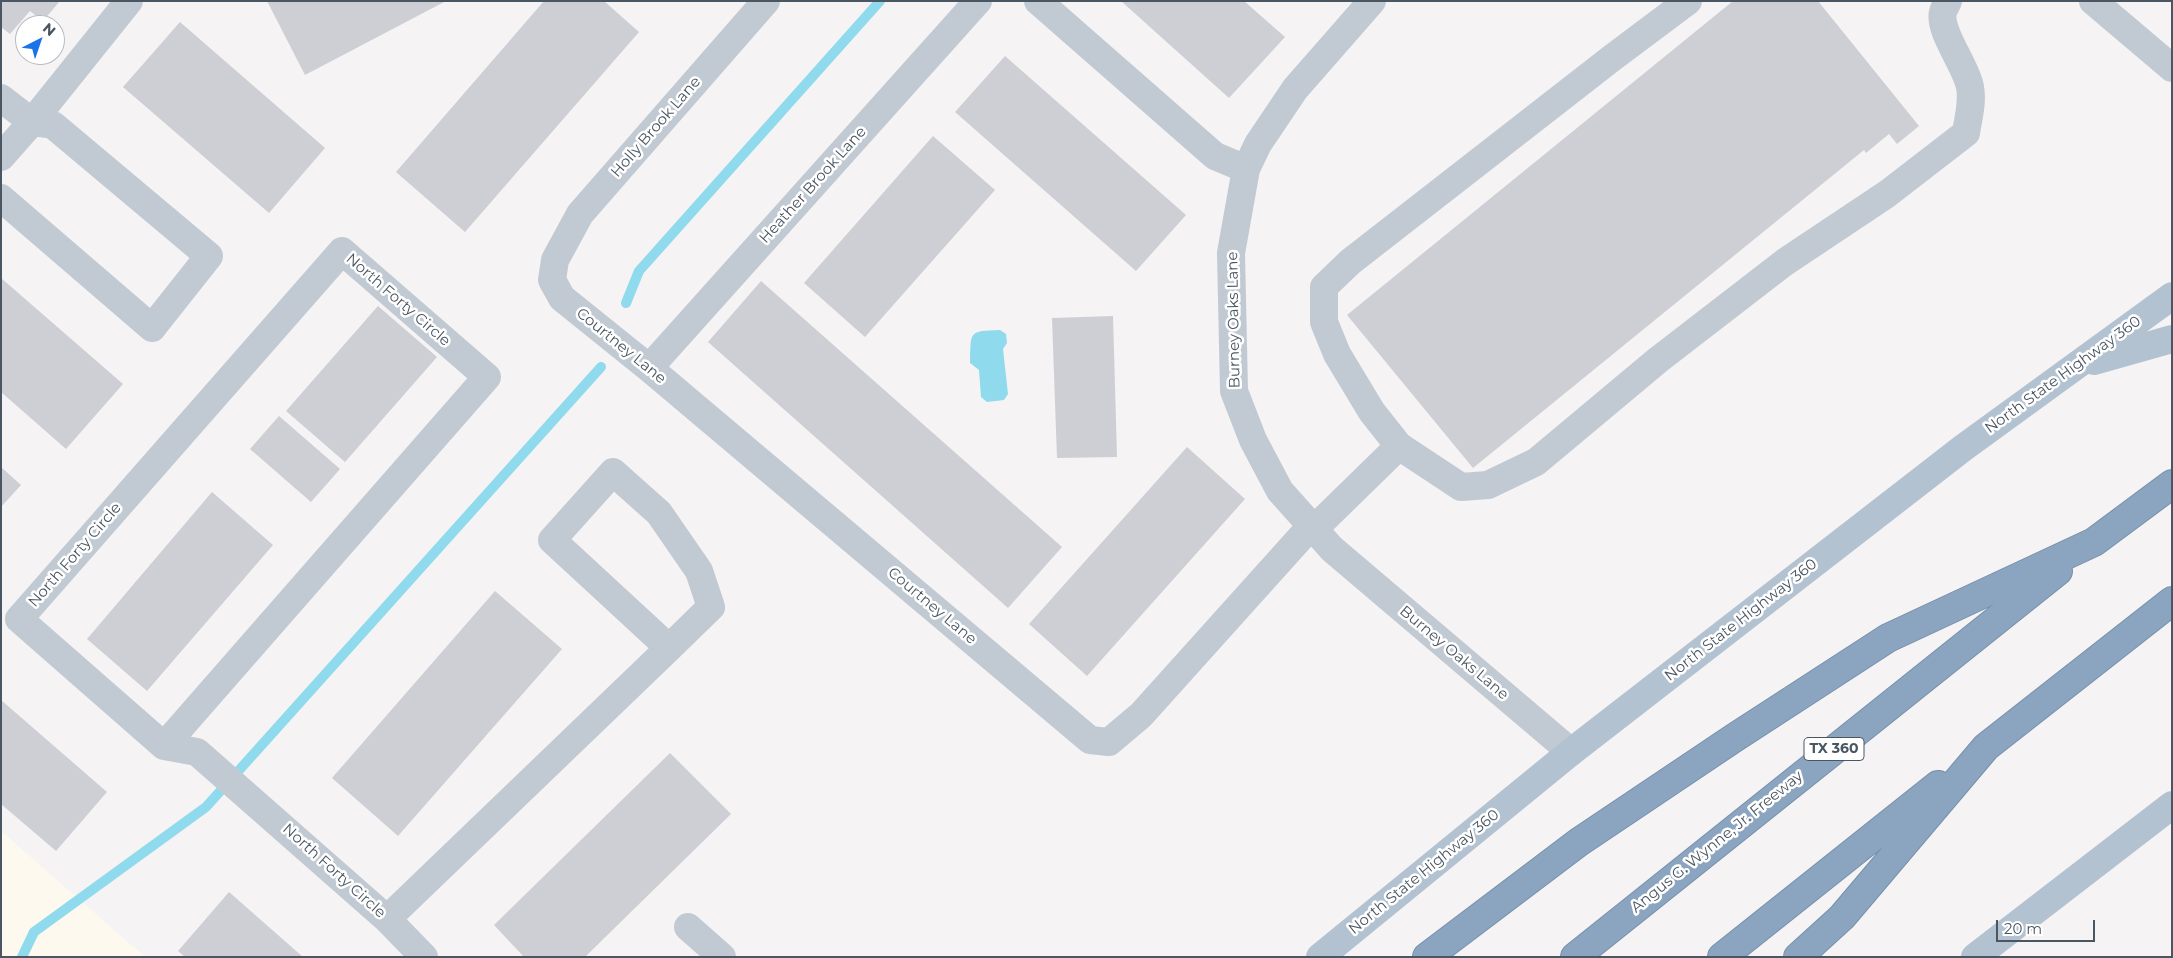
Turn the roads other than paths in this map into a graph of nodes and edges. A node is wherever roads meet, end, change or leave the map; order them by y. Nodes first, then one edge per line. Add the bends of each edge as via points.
1 (129, 1) edge
2 (766, 1) edge
3 (978, 1) edge
4 (1038, 1) edge
5 (1372, 1) edge
6 (1688, 1) edge
7 (2093, 1) edge
8 (1938, 5) edge
9 (2172, 68) edge
10 (1, 98) edge
11 (32, 122) junction
12 (1, 157) edge
13 (1246, 169) junction
14 (1, 198) edge
15 (555, 260) joint
16 (2172, 296) edge
17 (2172, 338) edge
18 (2077, 366) junction
19 (649, 368) junction
20 (1399, 446) junction
21 (2172, 484) edge
22 (1312, 527) junction
23 (2094, 542) junction
24 (2172, 601) edge
25 (669, 648) junction
26 (164, 746) junction
27 (1986, 747) junction
28 (1571, 752) junction
29 (2172, 806) edge
30 (387, 918) junction
31 (688, 927) dead end
32 (424, 957) edge
33 (722, 957) edge
34 (1320, 957) edge
35 (1428, 957) edge
36 (1575, 957) edge
37 (1722, 957) edge
38 (1798, 957) edge
39 (1975, 957) edge

1 - 11 street
2 - 15 street, Holly Brook Lane via 580,214
3 - 19 street, Heather Brook Lane
4 - 13 street via 1215,156
5 - 13 street, Burney Oaks Lane via 1295,89 1258,144
6 - 20 street via 1357,256 1324,287 1324,322 1338,354 1372,412
7 - 9 street
8 - 20 street via 1946,33 1971,88 1966,133 1887,194 1777,268 1658,360 1536,462 1488,485 1461,487
10 - 11 street
11 - 12 street
11 - 14 street via 54,125 209,256 152,328
13 - 22 street, Burney Oaks Lane via 1231,253 1234,391 1253,440 1280,490
15 - 19 street, Courtney Lane via 552,280 562,298
16 - 18 main road, North State Highway 360
17 - 18 main road
18 - 28 main road, North State Highway 360 via 1963,448
19 - 22 street, Courtney Lane via 1090,740 1109,742 1142,715
20 - 22 street, Courtney Lane
21 - 23 highway, TX 360
22 - 28 street, Burney Oaks Lane via 1332,549
23 - 35 highway via 1888,638 1579,842
23 - 36 highway, Angus G. Wynne, Jr. Freeway / TX 360
24 - 27 highway
25 - 25 street via 711,607 699,571 659,513 613,472 552,540
25 - 30 street
26 - 26 street, North Forty Circle via 19,619 342,251 487,378
26 - 30 street, North Forty Circle via 197,752
27 - 37 highway
27 - 38 highway via 1842,917
28 - 34 main road, North State Highway 360
29 - 39 main road
30 - 32 street, North Forty Circle
31 - 33 street

